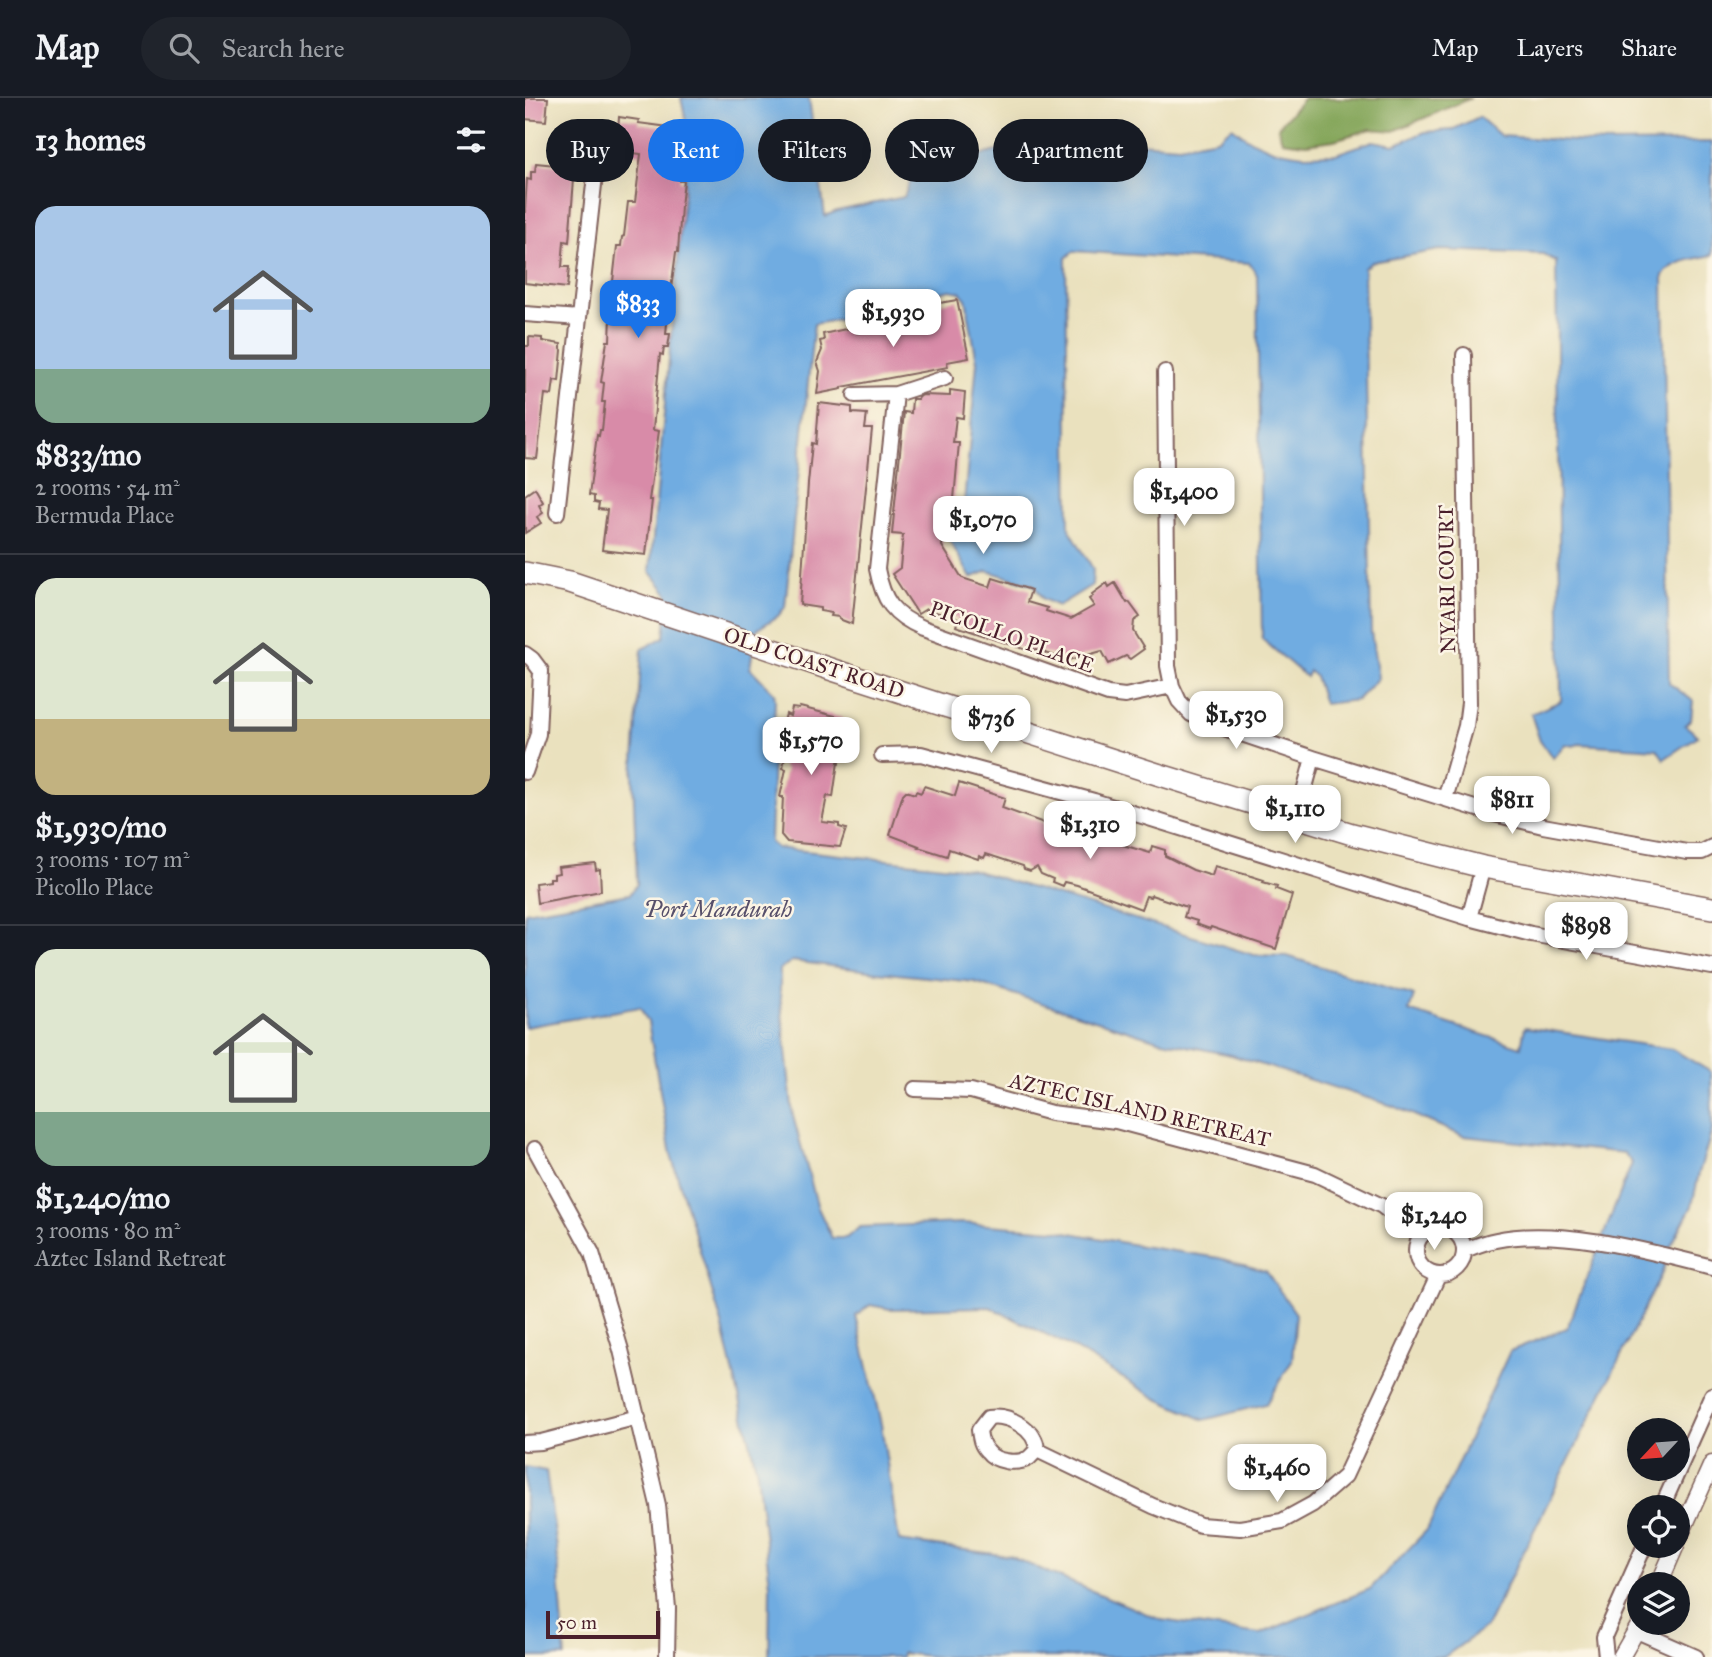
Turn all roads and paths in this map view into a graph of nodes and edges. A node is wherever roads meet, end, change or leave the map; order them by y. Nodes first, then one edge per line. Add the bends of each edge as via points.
1 (594, 182) edge
2 (525, 314) edge
3 (579, 318) junction
4 (1464, 355) dead end
5 (1165, 372) dead end
6 (944, 378) dead end
7 (855, 394) dead end
8 (897, 394) junction
9 (557, 513) dead end
10 (525, 573) edge
11 (525, 654) edge
12 (1172, 687) junction
13 (882, 755) dead end
14 (1313, 758) junction
15 (525, 772) edge
16 (1445, 799) junction
17 (1297, 817) junction
18 (1712, 847) edge
19 (1483, 867) junction
20 (1712, 908) edge
21 (1469, 918) junction
22 (1712, 967) edge
23 (915, 1089) dead end
24 (535, 1149) dead end
25 (1420, 1236) junction
26 (1465, 1250) junction
27 (1712, 1268) edge
28 (1438, 1276) junction
29 (1712, 1395) edge
30 (638, 1417) junction
31 (525, 1443) edge
32 (1037, 1450) dead end
33 (1712, 1464) edge
34 (1667, 1495) edge
35 (1690, 1513) edge
36 (1639, 1558) edge
37 (1634, 1635) edge
38 (1654, 1635) edge
39 (667, 1657) edge
40 (1605, 1657) edge
41 (1621, 1657) edge
42 (1696, 1657) edge

1 - 3 street
2 - 3 street
3 - 9 street
4 - 16 street, NYARI COURT via 1469,704
5 - 12 street via 1168,666
6 - 8 street
7 - 8 street
8 - 12 street, PICOLLO PLACE via 877,569 880,587 893,609 923,628 1108,694 1125,696
10 - 17 main road, OLD COAST ROAD via 570,582
11 - 15 street via 541,671 538,734
12 - 14 street via 1178,702 1191,714
13 - 21 street via 921,754 1094,801
14 - 16 street
14 - 17 street
16 - 18 street via 1543,827 1687,852
17 - 19 main road, OLD COAST ROAD
19 - 20 main road, OLD COAST ROAD
19 - 21 street
21 - 22 street
23 - 25 street, AZTEC ISLAND RETREAT via 971,1091 1051,1112 1116,1121 1315,1174 1382,1206
24 - 30 street via 592,1253
25 - 26 street via 1432,1227 1451,1228 1461,1237
25 - 28 street via 1417,1261
26 - 27 street via 1495,1240 1537,1236 1599,1242
26 - 28 street via 1461,1266
28 - 32 street via 1345,1476 1313,1504 1282,1521 1240,1528 1200,1525
29 - 34 street
30 - 31 street
30 - 39 street via 658,1505 668,1608
33 - 35 street
36 - 40 street via 1604,1637
37 - 41 street
38 - 42 street

